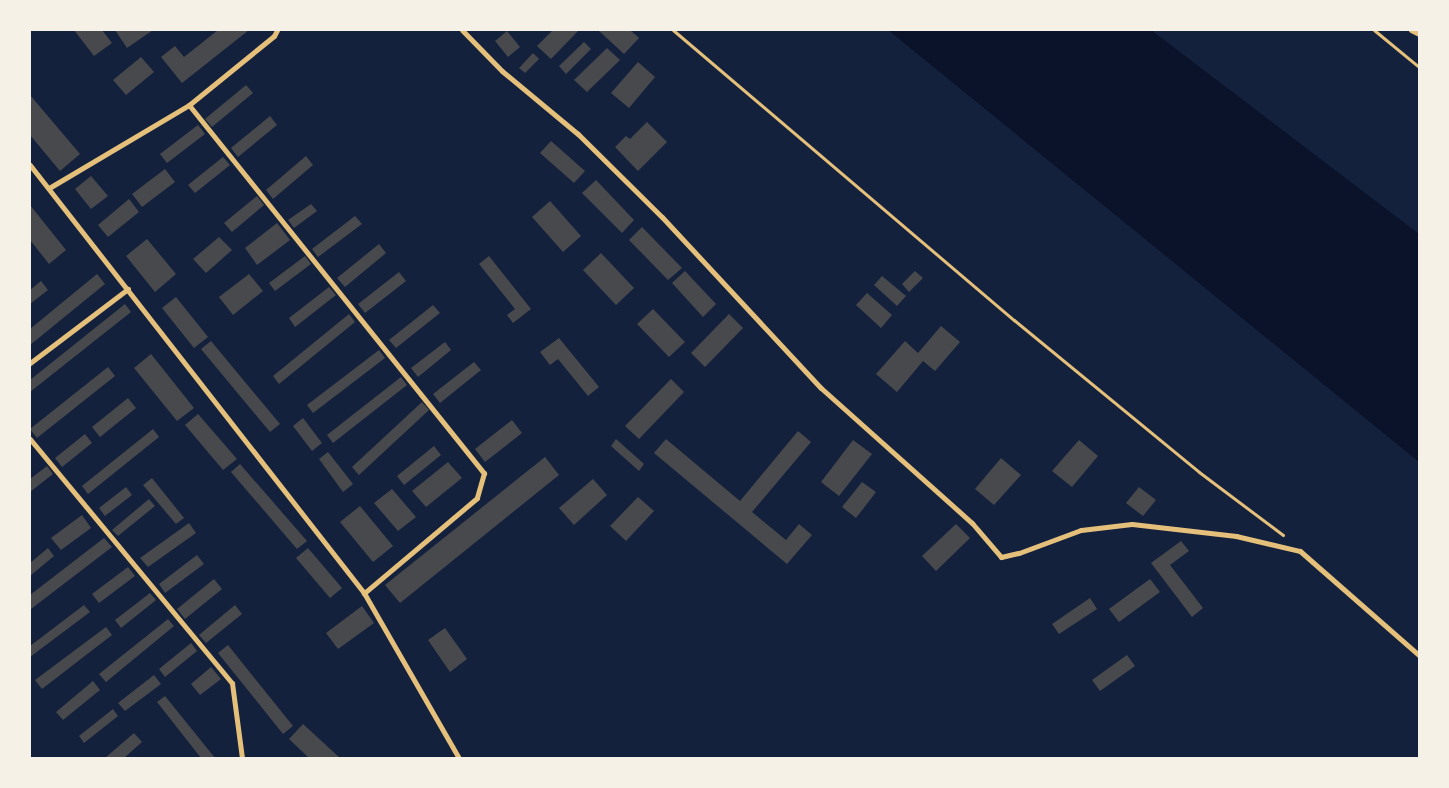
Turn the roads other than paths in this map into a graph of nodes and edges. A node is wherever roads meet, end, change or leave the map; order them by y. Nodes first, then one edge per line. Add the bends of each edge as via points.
1 (277, 30) edge
2 (462, 30) edge
3 (1411, 30) edge
4 (1419, 34) edge
5 (189, 106) junction
6 (30, 165) edge
7 (49, 188) junction
8 (128, 290) junction
9 (30, 363) edge
10 (30, 439) edge
11 (364, 593) junction
12 (1419, 656) edge
13 (242, 758) edge
14 (459, 758) edge

1 - 5 street via 274,36
2 - 12 street via 502,71 578,134 669,225 821,388 972,523 1001,556 1019,553 1081,530 1132,524 1236,536 1300,551
3 - 4 street
5 - 7 street
5 - 11 street via 484,473 478,498
6 - 7 street
7 - 8 street
8 - 9 street
8 - 11 street
10 - 13 street via 232,683
11 - 14 street

